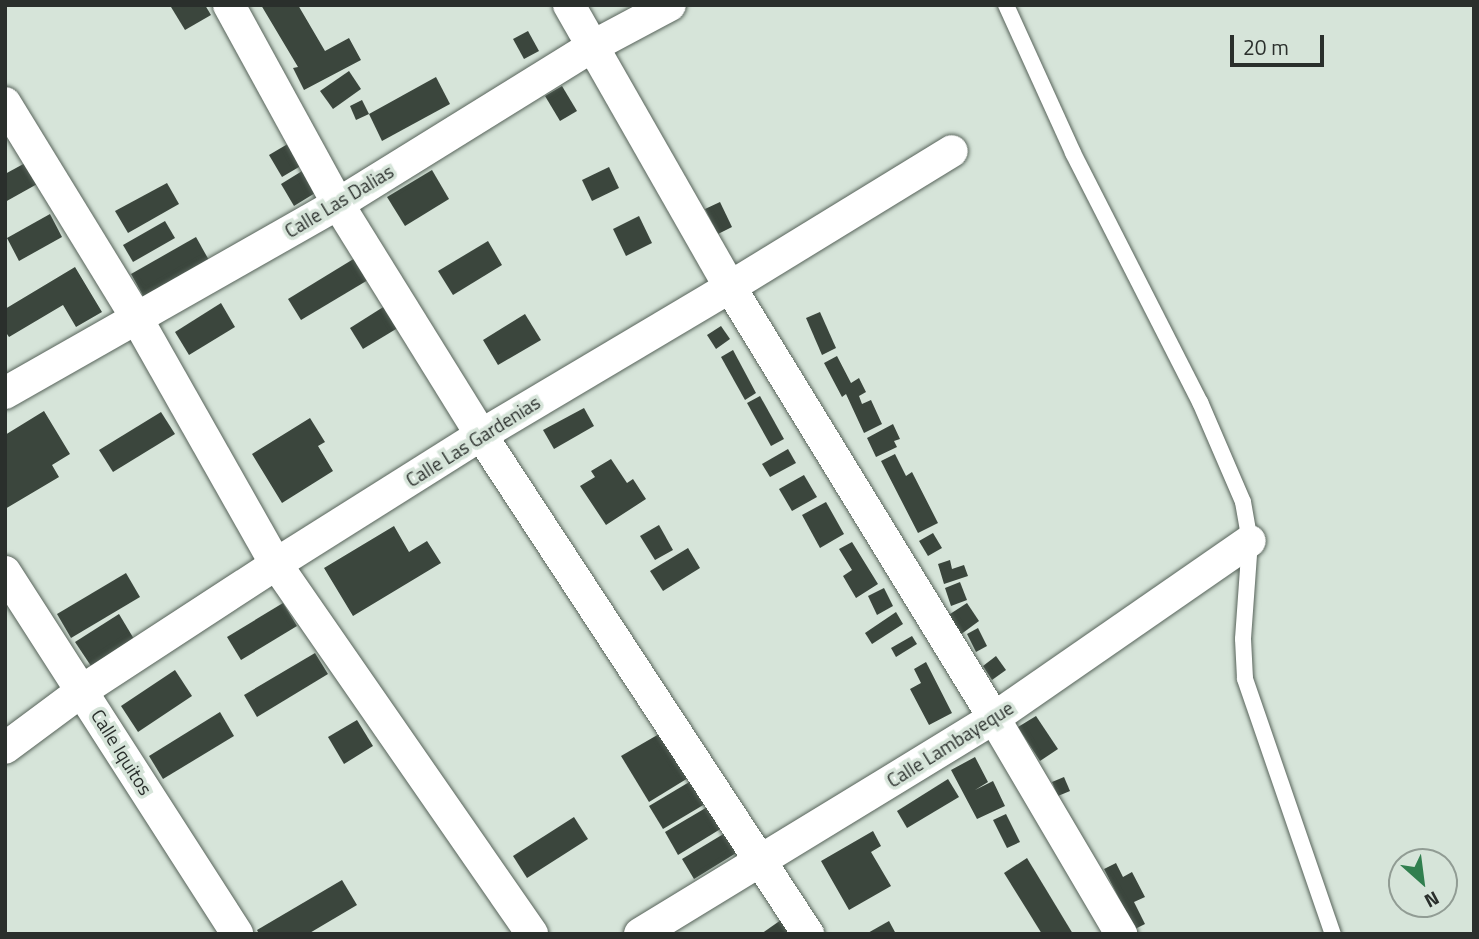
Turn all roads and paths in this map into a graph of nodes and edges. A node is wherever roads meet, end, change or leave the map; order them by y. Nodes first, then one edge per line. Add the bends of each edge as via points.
1 (229, 5) edge
2 (569, 5) edge
3 (670, 5) edge
4 (1006, 5) edge
5 (593, 46) junction
6 (5, 103) edge
7 (952, 151) dead end
8 (338, 204) junction
9 (730, 287) junction
10 (135, 317) junction
11 (5, 393) edge
12 (481, 435) junction
13 (1250, 541) junction
14 (276, 564) junction
15 (5, 572) edge
16 (83, 690) junction
17 (994, 718) junction
18 (5, 748) edge
19 (760, 859) junction
20 (237, 934) edge
21 (532, 934) edge
22 (640, 934) edge
23 (808, 934) edge
24 (1121, 934) edge
25 (1333, 934) edge

1 - 8 street
2 - 5 street
3 - 5 street, Calle Las Dalias
4 - 13 lane via 1073,153 1206,414 1243,502
5 - 8 street, Calle Las Dalias
5 - 9 street
6 - 10 street
7 - 9 street, Calle Las Gardenias
8 - 10 street, Calle Las Dalias
8 - 12 street
9 - 12 street, Calle Las Gardenias
9 - 17 street
10 - 11 street, Calle Las Dalias
10 - 14 street
12 - 14 street, Calle Las Gardenias
12 - 19 street
13 - 17 street, Calle Lambayeque
13 - 25 lane via 1242,639 1245,679
14 - 16 street, Calle Las Gardenias
14 - 21 street
15 - 16 street, Calle Iquitos
16 - 18 street, Calle Las Gardenias
16 - 20 street, Calle Iquitos
17 - 19 street, Calle Lambayeque
17 - 24 street
19 - 22 street, Calle Lambayeque
19 - 23 street

